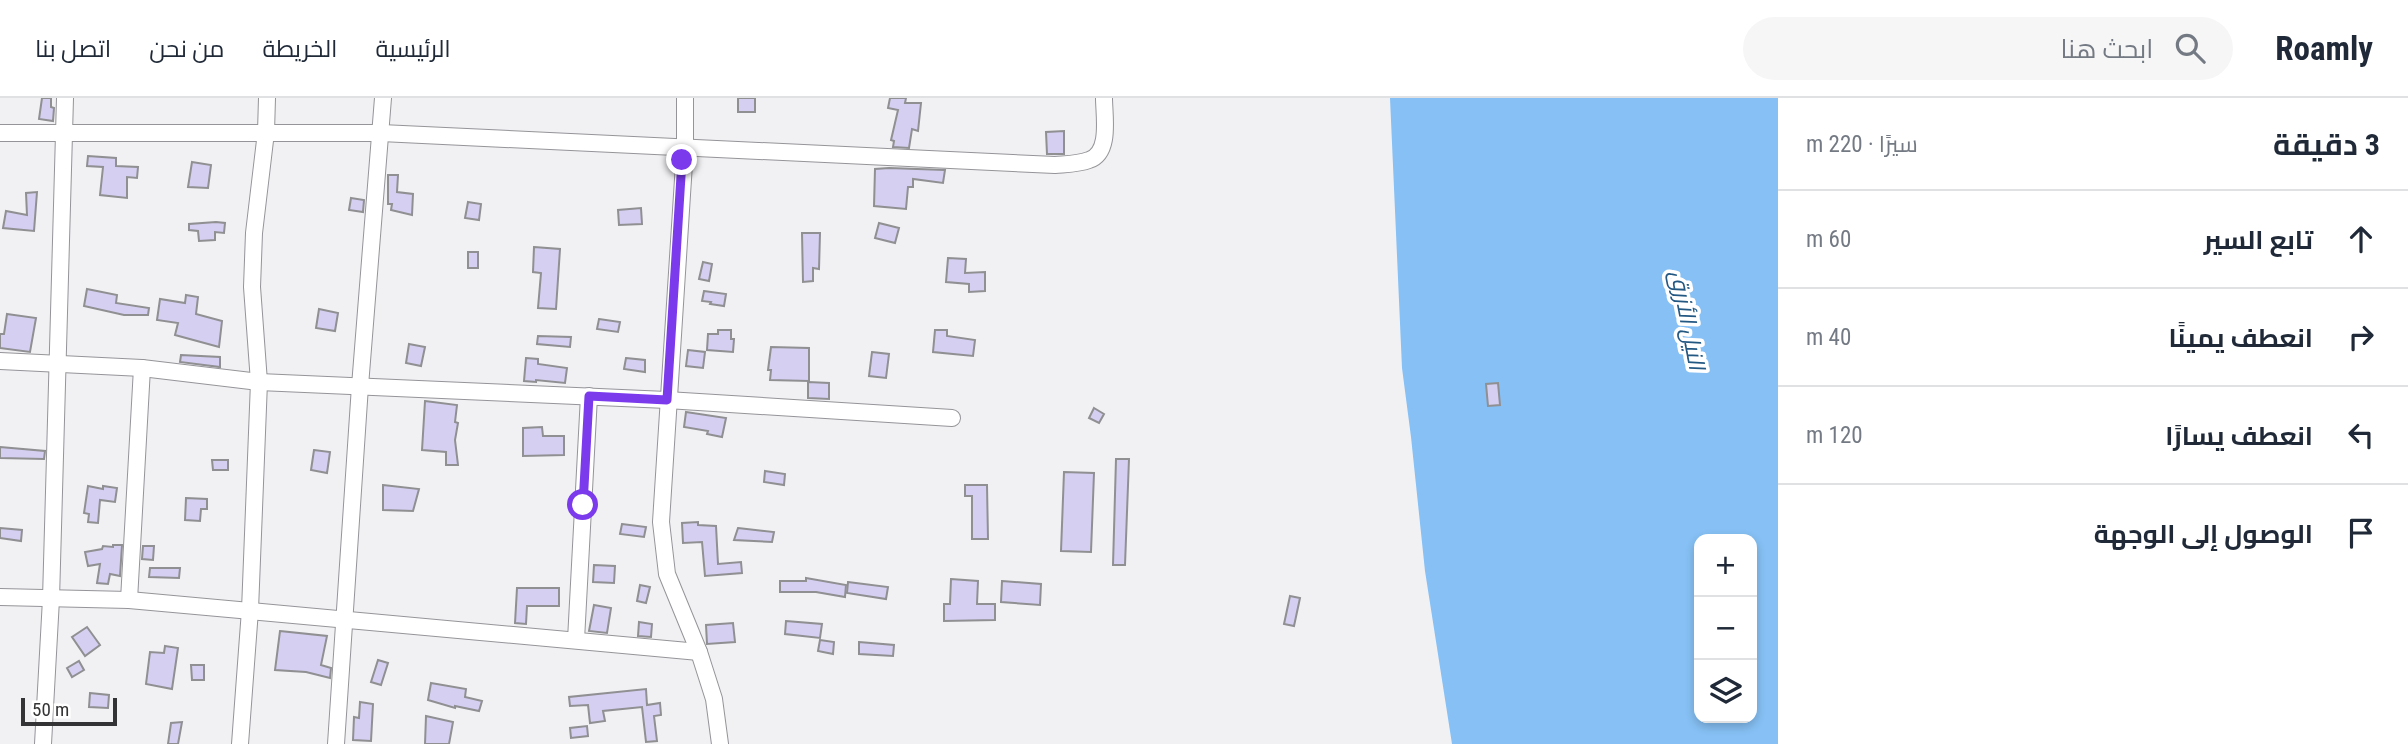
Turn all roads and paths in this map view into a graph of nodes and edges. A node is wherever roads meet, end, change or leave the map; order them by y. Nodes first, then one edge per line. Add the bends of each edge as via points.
1 (65, 98) edge
2 (268, 98) edge
3 (383, 98) edge
4 (685, 98) edge
5 (1104, 98) edge
6 (266, 132) junction
7 (0, 133) edge
8 (381, 133) junction
9 (63, 134) junction
10 (684, 148) junction
11 (0, 361) edge
12 (56, 364) junction
13 (142, 368) junction
14 (259, 382) junction
15 (360, 386) junction
16 (589, 396) junction
17 (667, 400) junction
18 (952, 418) dead end
19 (0, 597) edge
20 (51, 599) junction
21 (130, 600) junction
22 (250, 610) junction
23 (344, 619) junction
24 (576, 640) junction
25 (699, 652) junction
26 (43, 744) edge
27 (240, 744) edge
28 (336, 744) edge
29 (720, 744) edge

1 - 9 street
2 - 6 street
3 - 8 street
4 - 10 street
5 - 10 street via 1099,155 1055,165
6 - 8 street
6 - 9 street
6 - 14 street via 254,233
7 - 9 street
8 - 10 street
8 - 15 street
9 - 12 street
10 - 17 street
11 - 12 street
12 - 13 street
12 - 20 street
13 - 14 street
13 - 21 street
14 - 15 street
14 - 22 street
15 - 16 street
15 - 23 street
16 - 17 street
16 - 24 street
17 - 18 street
17 - 25 street via 661,522 667,574
19 - 20 street
20 - 21 street
20 - 26 street
21 - 22 street
22 - 23 street
22 - 27 street
23 - 24 street
23 - 28 street
24 - 25 street
25 - 29 street via 714,699

